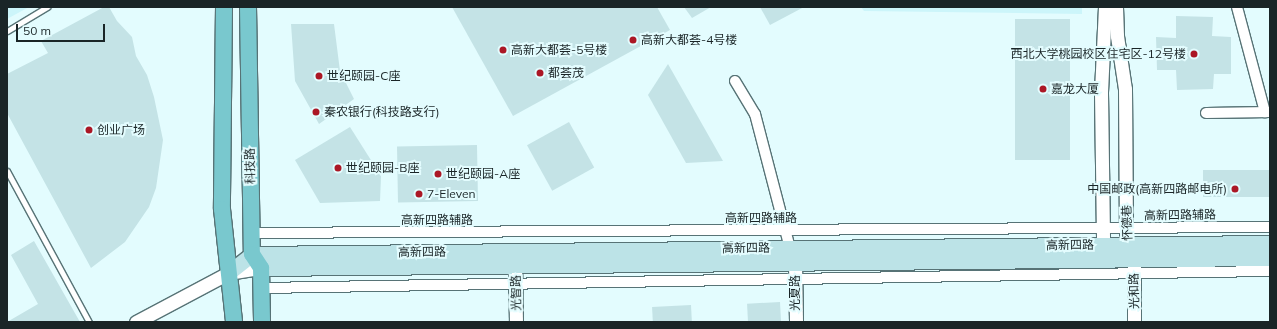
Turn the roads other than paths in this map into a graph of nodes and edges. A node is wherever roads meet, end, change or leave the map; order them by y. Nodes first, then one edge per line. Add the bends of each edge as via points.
1 (47, 7) edge
2 (224, 7) edge
3 (248, 7) edge
4 (1105, 7) edge
5 (1116, 7) edge
6 (1237, 7) edge
7 (7, 30) edge
8 (735, 81) dead end
9 (1267, 112) edge
10 (1206, 113) dead end
11 (7, 171) edge
12 (1270, 228) edge
13 (1103, 229) junction
14 (1126, 229) junction
15 (785, 231) junction
16 (251, 233) junction
17 (1270, 243) edge
18 (1103, 244) junction
19 (1126, 244) junction
20 (790, 248) junction
21 (252, 254) junction
22 (1270, 258) edge
23 (515, 265) junction
24 (1134, 267) junction
25 (261, 268) junction
26 (795, 270) junction
27 (1270, 272) edge
28 (228, 273) junction
29 (516, 283) junction
30 (262, 288) junction
31 (89, 322) edge
32 (136, 322) edge
33 (234, 322) edge
34 (262, 322) edge
35 (516, 322) edge
36 (796, 322) edge
37 (1134, 322) edge

1 - 7 lane
2 - 28 main road via 222,209
3 - 16 main road, 科技路
4 - 13 street, 怀德巷 via 1101,93
5 - 14 street, 怀德巷 via 1117,36 1125,90
6 - 9 street
8 - 15 street via 755,114
9 - 10 street
11 - 31 lane
12 - 14 street, 高新四路辅路
13 - 14 street, 高新四路辅路
13 - 15 street, 高新四路辅路
13 - 18 street, 怀德巷
14 - 19 street, 怀德巷
15 - 16 street, 高新四路辅路
15 - 20 street
16 - 21 main road, 科技路
17 - 19 main road, 高新四路
18 - 19 main road, 高新四路
18 - 20 main road, 高新四路
18 - 24 street, 怀德巷
19 - 24 street, 怀德巷
20 - 21 main road, 高新四路
21 - 25 main road
21 - 28 main road, 高新四路
22 - 24 main road, 高新四路
23 - 25 main road, 高新四路
23 - 26 main road, 高新四路
23 - 29 street, 光智路
24 - 26 main road, 高新四路
24 - 27 street
24 - 37 street, 光和路
25 - 28 street, 高新四路
25 - 30 main road
26 - 29 street
26 - 36 street, 光夏路
28 - 32 street, 高新四路
28 - 33 main road
29 - 30 street
29 - 35 street, 光智路
30 - 34 main road

